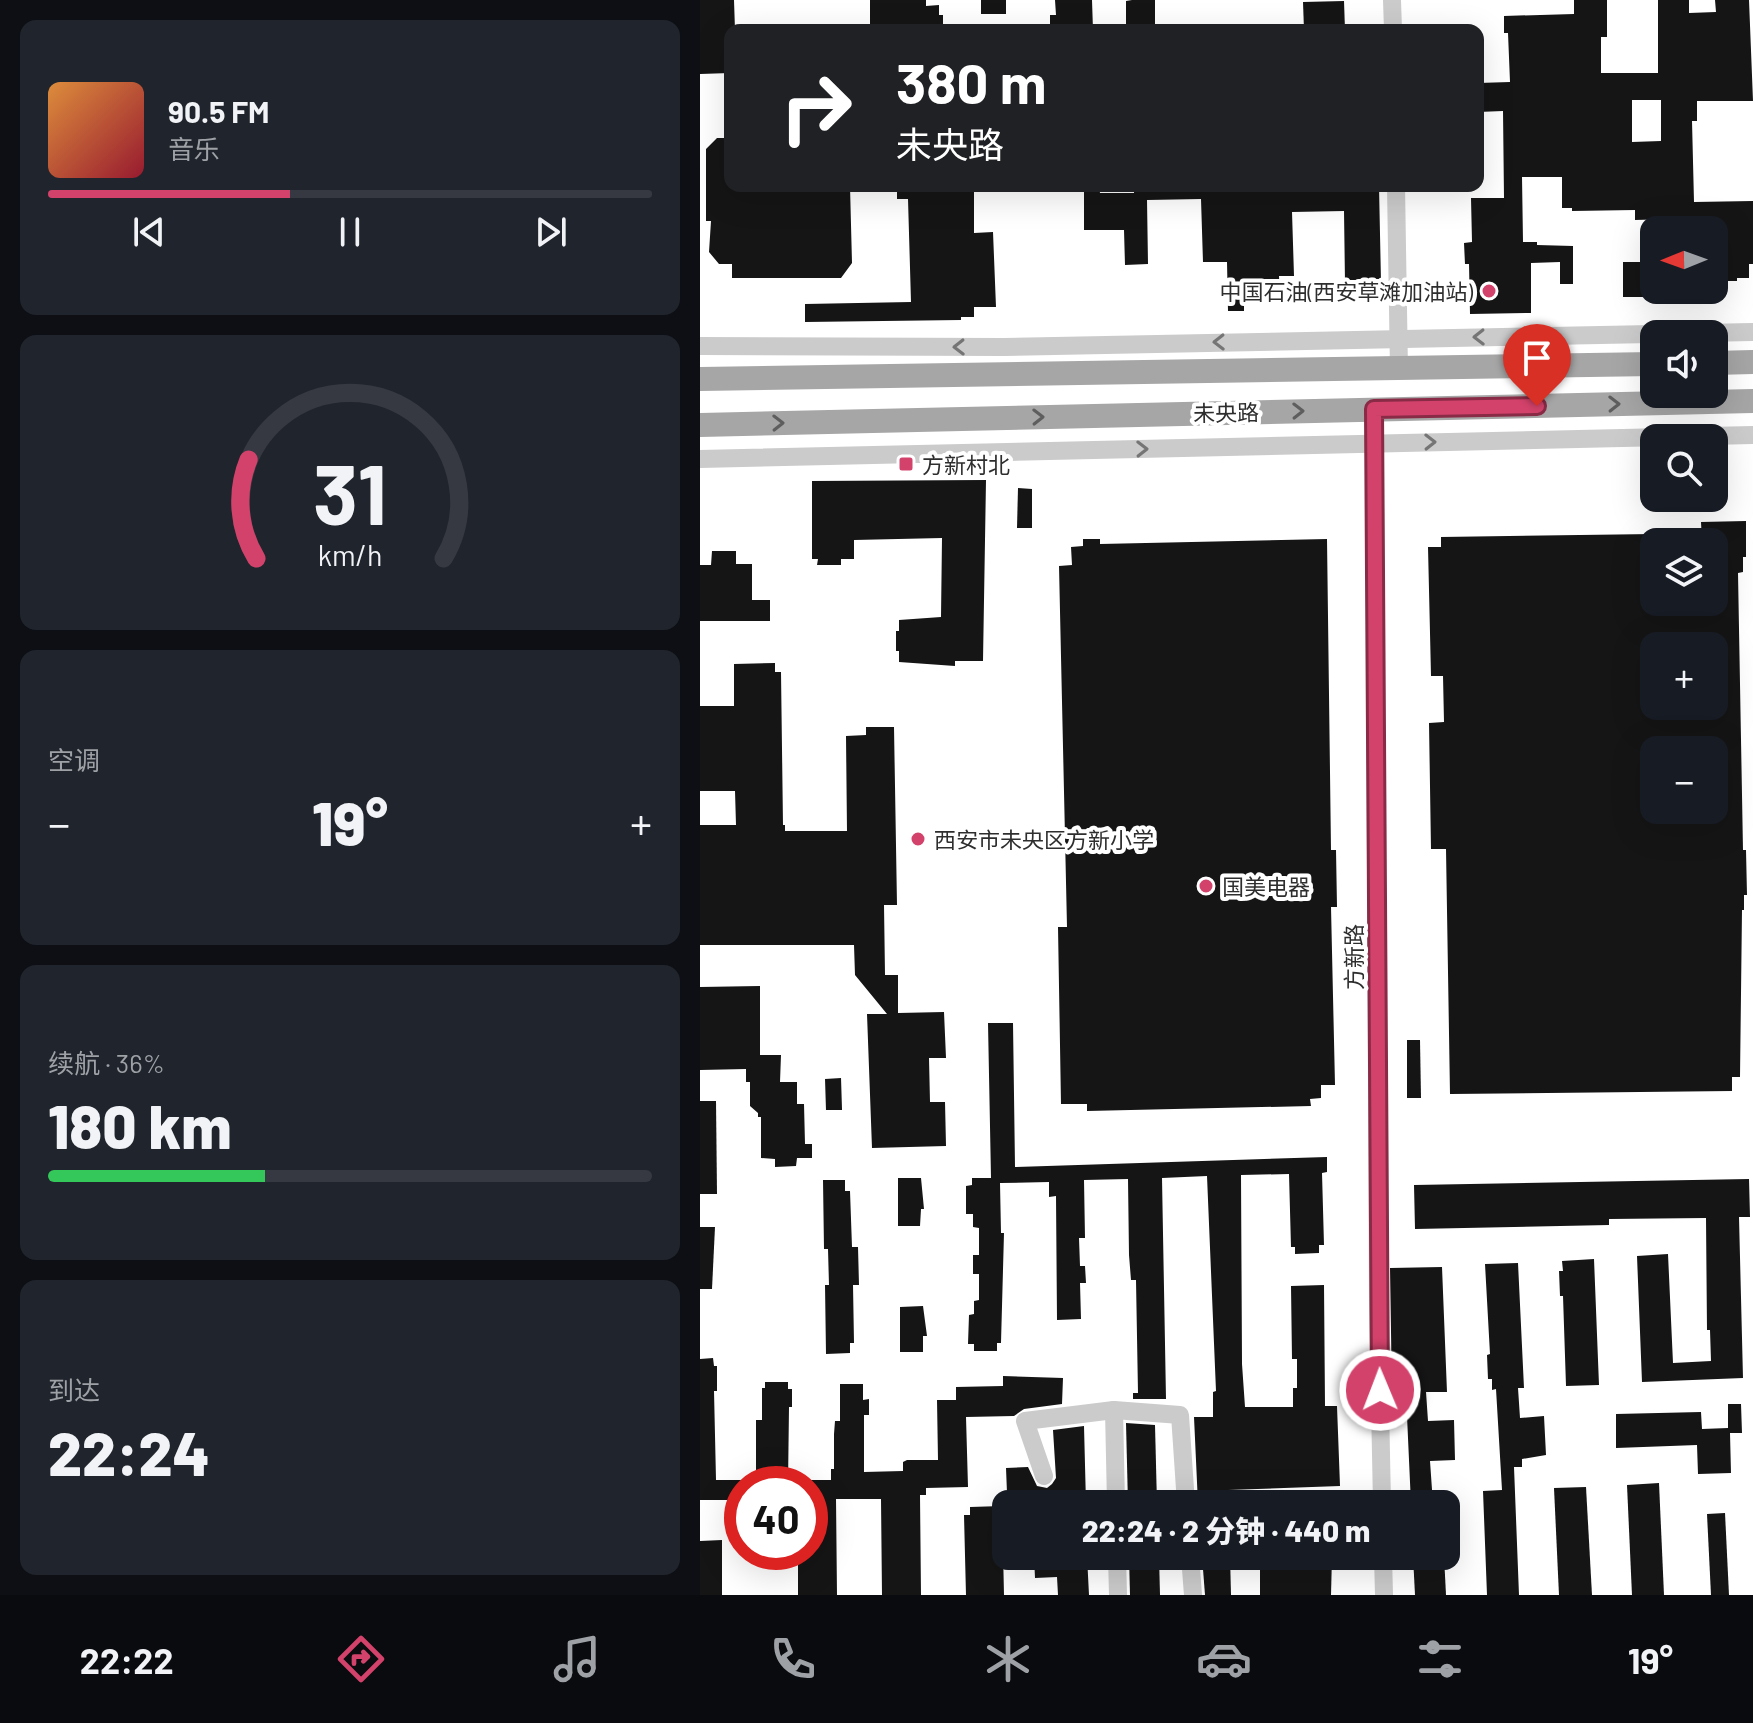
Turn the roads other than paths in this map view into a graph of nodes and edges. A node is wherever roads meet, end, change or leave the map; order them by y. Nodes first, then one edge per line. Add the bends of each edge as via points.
1 (1392, 0) edge
2 (1393, 24) edge
3 (1396, 192) edge
4 (1753, 332) edge
5 (1398, 338) junction
6 (700, 346) edge
7 (1753, 362) edge
8 (1728, 363) edge
9 (1640, 364) edge
10 (1399, 370) junction
11 (700, 379) edge
12 (1753, 401) edge
13 (1374, 409) junction
14 (700, 425) edge
15 (1753, 435) edge
16 (1374, 444) junction
17 (700, 459) edge
18 (1114, 1410) junction
19 (1044, 1476) dead end
20 (1116, 1490) edge
21 (1185, 1490) edge
22 (1382, 1490) edge
23 (1117, 1570) edge
24 (1191, 1570) edge
25 (1383, 1570) edge
26 (1118, 1595) edge
27 (1193, 1595) edge
28 (1384, 1595) edge

1 - 2 street
3 - 5 street
4 -> 5 street
5 -> 6 street via 1004,347
5 - 10 street
7 - 8 main road
9 - 10 main road, 未央路
10 - 11 main road, 未央路
13 -> 12 main road, 未央路
14 -> 13 main road, 未央路
13 - 16 street, 方新路
16 -> 15 street
17 -> 16 street
16 - 22 street, 方新路
18 - 19 street via 1025,1421
18 - 20 street
18 - 21 street via 1180,1415
23 - 26 street
24 - 27 street
25 - 28 street

